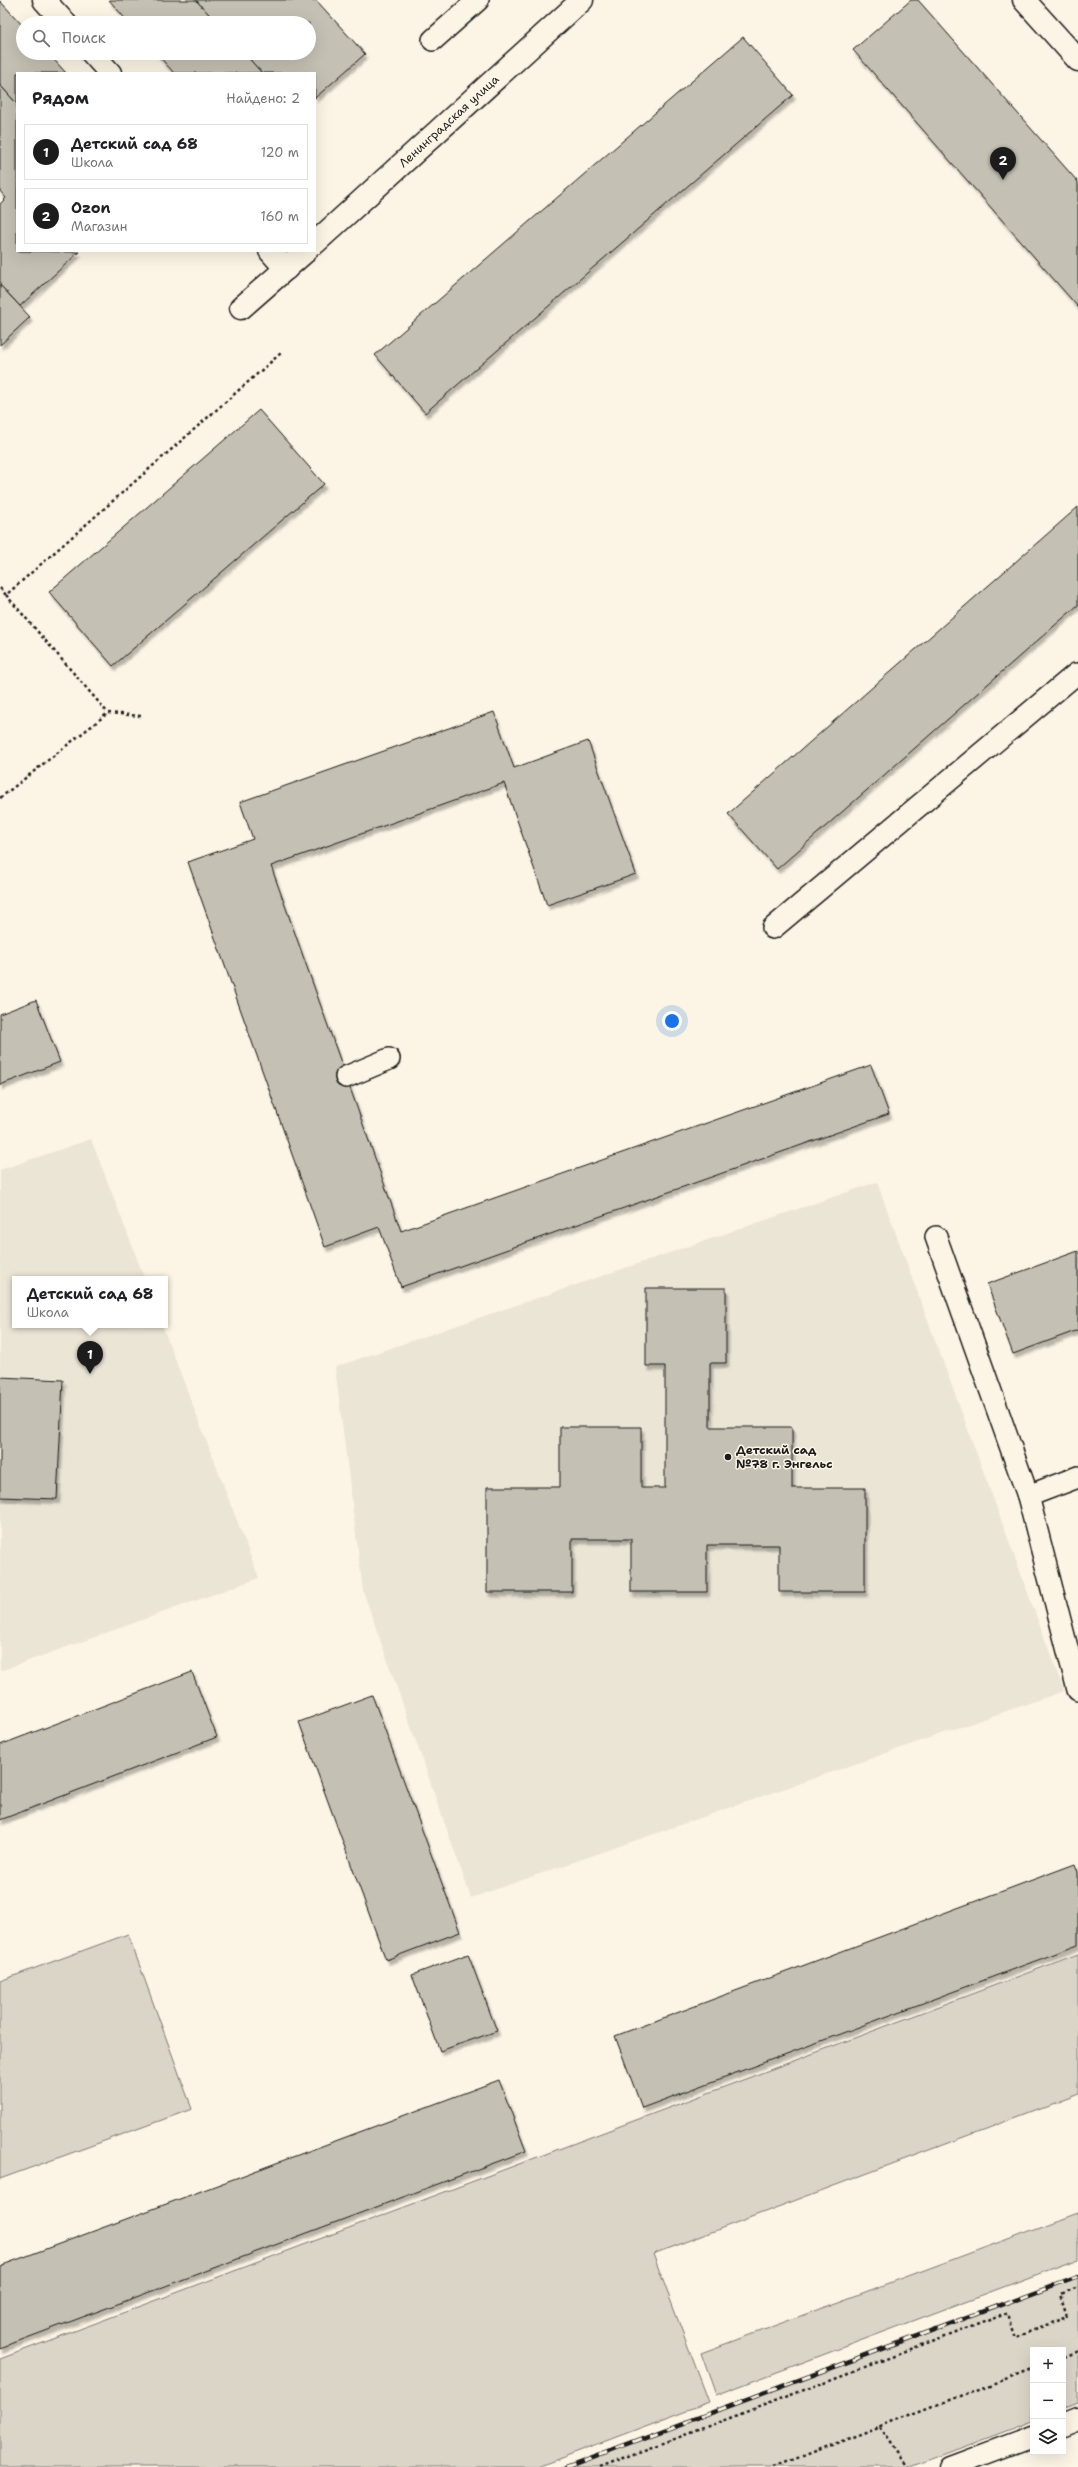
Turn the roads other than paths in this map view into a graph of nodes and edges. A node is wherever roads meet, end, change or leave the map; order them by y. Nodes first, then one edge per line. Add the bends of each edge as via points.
1 (44, 0) edge
2 (478, 0) edge
3 (582, 0) edge
4 (1024, 0) edge
5 (59, 16) edge
6 (432, 40) dead end
7 (98, 60) edge
8 (1078, 60) edge
9 (109, 72) edge
10 (316, 242) edge
11 (271, 252) edge
12 (305, 252) edge
13 (286, 269) junction
14 (241, 308) dead end
15 (1076, 674) dead end
16 (773, 928) dead end
17 (389, 1059) dead end
18 (346, 1077) dead end
19 (936, 1237) dead end
20 (1078, 1477) edge
21 (1028, 1496) junction
22 (1078, 1690) edge
23 (1078, 2419) edge
24 (1066, 2424) edge
25 (1030, 2437) edge
26 (950, 2467) edge

1 - 5 street
2 - 6 lane
3 - 10 street, Ленинградская улица
4 - 8 street
7 - 9 street
11 - 13 street
12 - 13 street
13 - 14 street
15 - 16 lane
17 - 18 lane
19 - 21 lane
20 - 21 lane
21 - 22 lane
23 - 24 street
25 - 26 street

